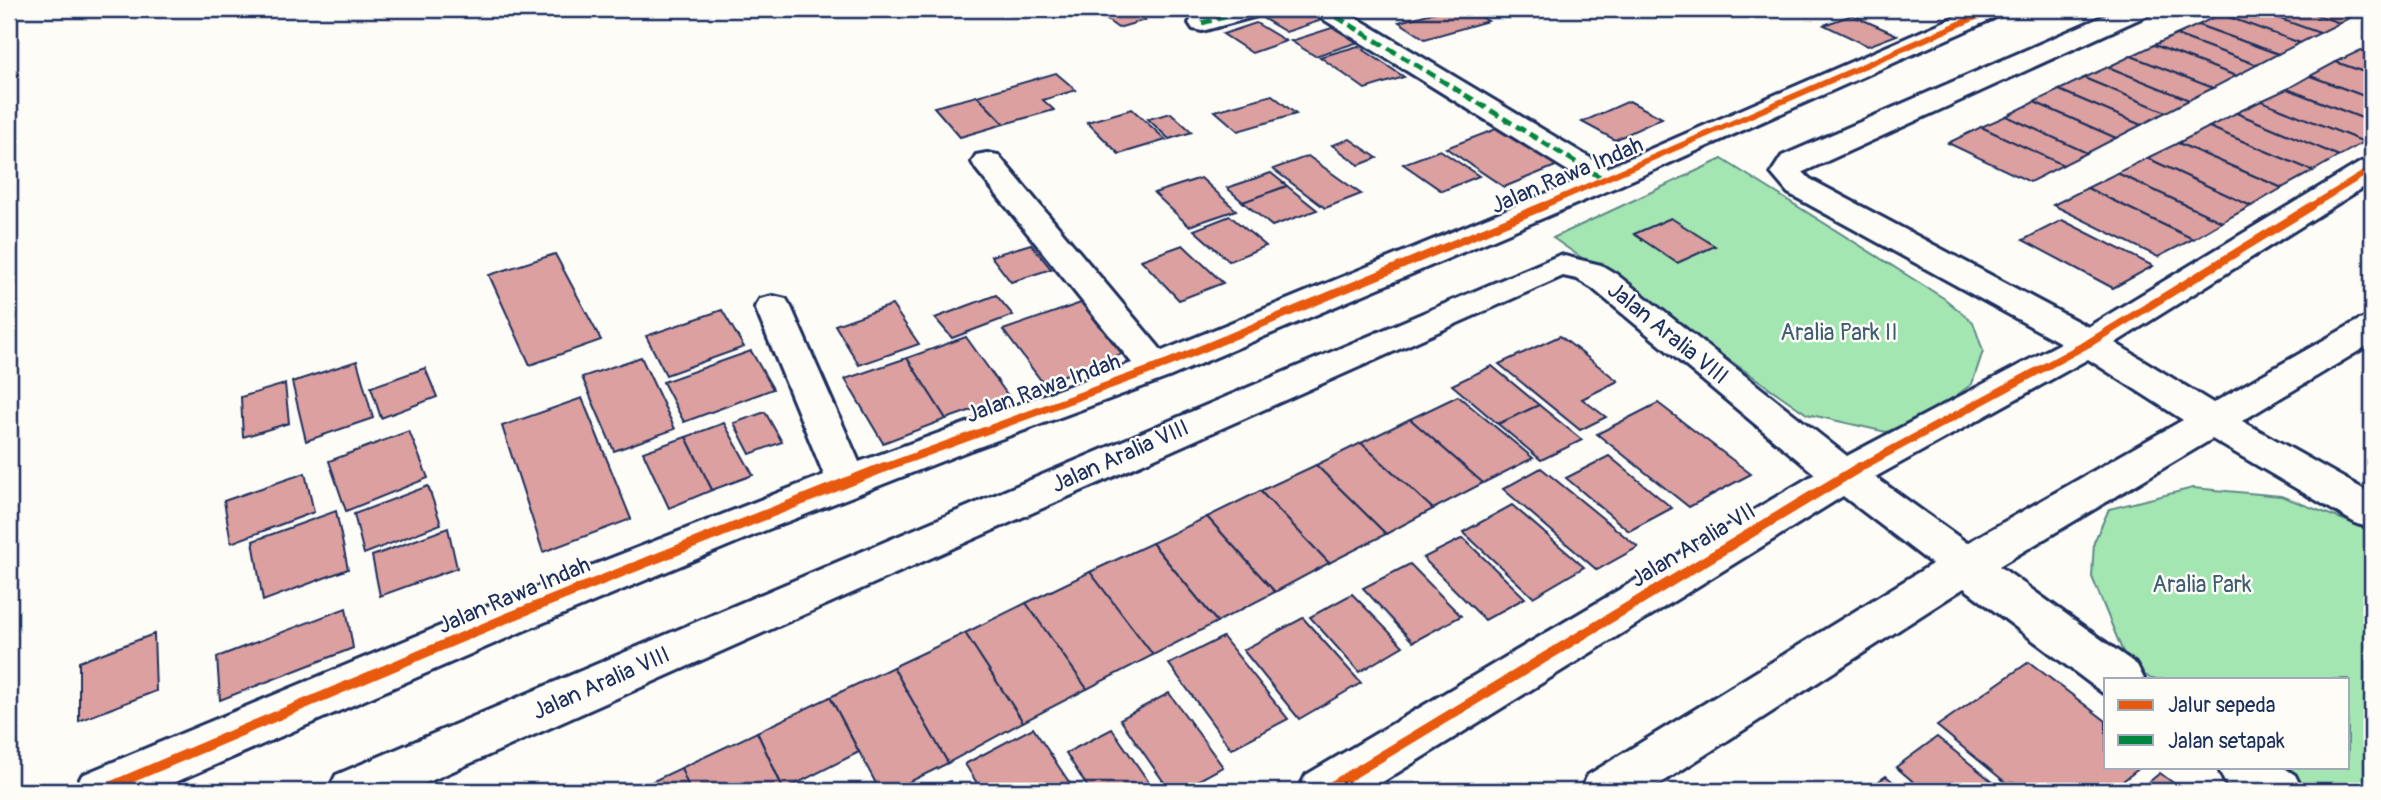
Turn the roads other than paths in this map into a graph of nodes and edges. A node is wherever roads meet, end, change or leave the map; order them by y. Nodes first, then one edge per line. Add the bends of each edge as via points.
1 (1255, 9) edge
2 (1324, 9) edge
3 (1994, 9) edge
4 (2141, 9) edge
5 (1202, 23) dead end
6 (987, 162) dead end
7 (2372, 169) edge
8 (1605, 180) junction
9 (773, 307) dead end
10 (2372, 328) edge
11 (2089, 343) junction
12 (1156, 368) junction
13 (2212, 421) junction
14 (1844, 476) junction
15 (847, 482) junction
16 (2372, 513) edge
17 (1967, 565) junction
18 (2119, 678) edge
19 (2244, 768) edge
20 (100, 791) edge
21 (354, 791) edge
22 (1324, 791) edge
23 (1606, 791) edge
24 (2277, 791) edge

1 - 5 street
2 - 8 street
3 - 8 street, Jalan Rawa Indah
4 - 11 street via 1793,163 1787,173 1799,186
6 - 12 street
7 - 11 street, Jalan Aralia VII
8 - 12 street, Jalan Rawa Indah
9 - 15 street
10 - 13 street
11 - 13 street
11 - 14 street, Jalan Aralia VII
12 - 15 street, Jalan Rawa Indah
13 - 16 street
13 - 17 street
14 - 17 street, Jalan Aralia VIII
14 - 21 street, Jalan Aralia VIII via 1604,281 1560,265
14 - 22 street, Jalan Aralia VII
15 - 20 street, Jalan Rawa Indah via 507,618
17 - 18 street, Jalan Aralia VIII
17 - 23 street
19 - 24 street

